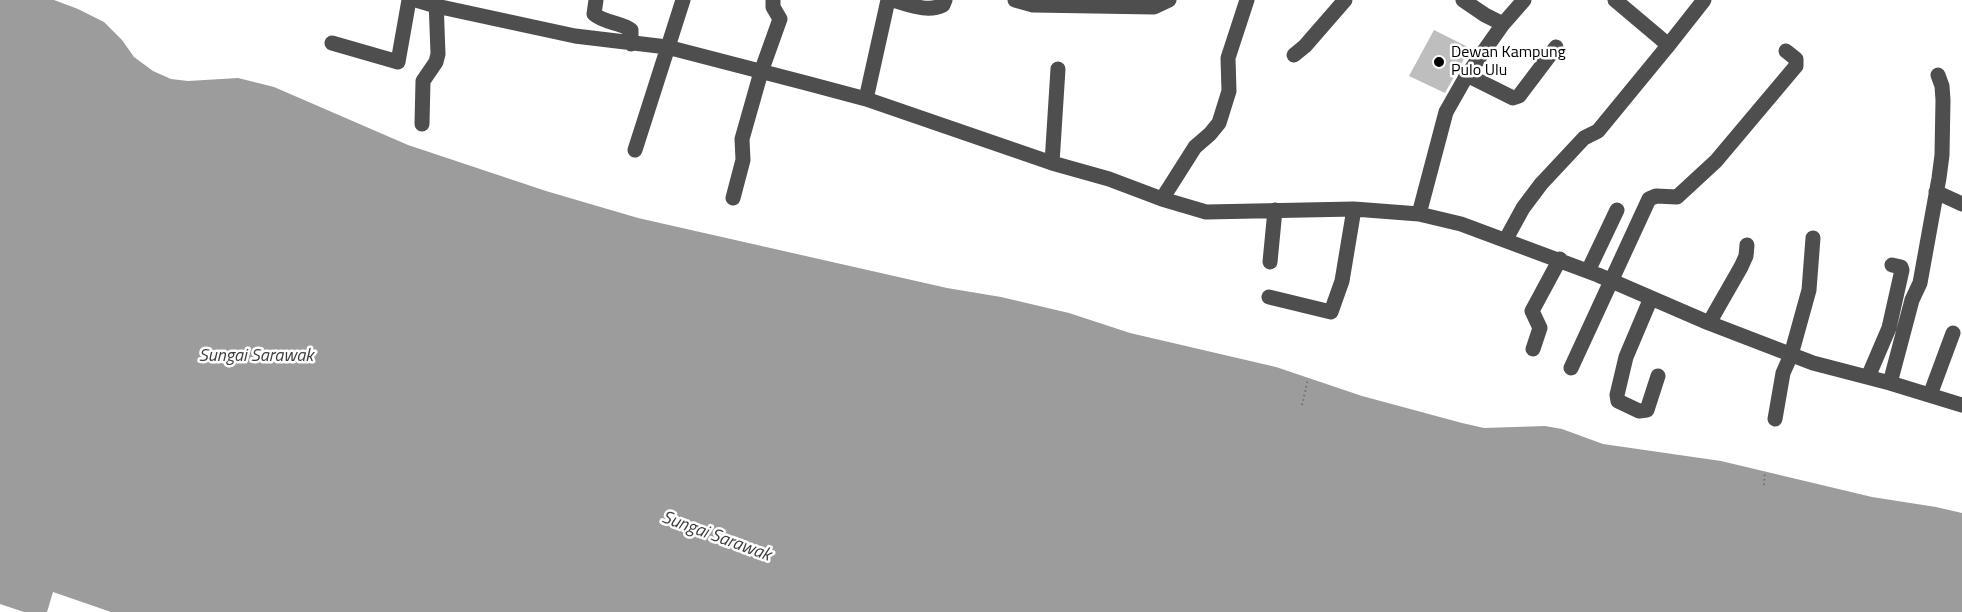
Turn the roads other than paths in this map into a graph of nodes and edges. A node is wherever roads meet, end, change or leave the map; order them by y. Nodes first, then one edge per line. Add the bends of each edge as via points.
1 (410, 0) edge
2 (416, 0) edge
3 (596, 0) edge
4 (683, 0) edge
5 (773, 0) edge
6 (890, 0) edge
7 (945, 0) edge
8 (1015, 0) edge
9 (1169, 0) edge
10 (1247, 0) edge
11 (1344, 0) edge
12 (1463, 0) edge
13 (1524, 0) edge
14 (1615, 0) edge
15 (1704, 0) edge
16 (436, 3) edge
17 (1503, 24) junction
18 (332, 43) dead end
19 (632, 44) junction
20 (667, 47) junction
21 (1556, 47) dead end
22 (1667, 47) junction
23 (1786, 51) dead end
24 (1294, 55) dead end
25 (1058, 69) dead end
26 (761, 72) junction
27 (1467, 75) junction
28 (1938, 75) dead end
29 (866, 99) junction
30 (422, 124) dead end
31 (635, 150) dead end
32 (1052, 163) junction
33 (1936, 192) junction
34 (733, 198) dead end
35 (1162, 199) junction
36 (1962, 204) edge
37 (1354, 209) junction
38 (1275, 210) junction
39 (1617, 210) dead end
40 (1419, 214) junction
41 (1813, 238) dead end
42 (1506, 239) junction
43 (1747, 245) dead end
44 (1560, 259) junction
45 (1270, 262) dead end
46 (1892, 265) dead end
47 (1588, 271) junction
48 (1610, 280) junction
49 (1269, 297) dead end
50 (1651, 298) junction
51 (1709, 323) junction
52 (1953, 333) dead end
53 (1533, 349) dead end
54 (1791, 355) junction
55 (1571, 368) dead end
56 (1658, 376) dead end
57 (1868, 377) junction
58 (1890, 383) junction
59 (1930, 395) junction
60 (1962, 405) edge
61 (1775, 419) dead end

1 - 18 street via 398,62
2 - 16 street
3 - 19 street via 594,14 632,30
4 - 20 street
5 - 26 street via 780,19
6 - 7 street via 926,8 936,8
6 - 29 street
8 - 9 street via 1033,4 1154,7
10 - 35 street via 1228,58 1229,91 1219,123 1195,147
11 - 24 street
12 - 17 street
13 - 17 street
14 - 22 street
15 - 22 street
16 - 19 street via 575,36
16 - 30 street via 438,54 423,81
17 - 27 street
19 - 20 street
20 - 26 street
20 - 31 street
21 - 27 street via 1513,98
22 - 42 street via 1598,131 1584,138 1541,184
23 - 48 street via 1796,59 1796,66 1716,161 1677,197 1649,199
25 - 32 street
26 - 29 street
26 - 34 street via 742,139 743,160
27 - 40 street via 1443,118
28 - 33 street via 1943,100 1942,154
29 - 32 street
32 - 35 street
33 - 36 street
33 - 58 street via 1920,283
35 - 38 street via 1206,212
37 - 38 street
37 - 40 street
37 - 49 street via 1342,281 1331,312
38 - 45 street
39 - 47 street
40 - 42 street
41 - 54 street via 1809,290
42 - 44 street
43 - 51 street via 1741,267
44 - 47 street
44 - 53 street via 1532,311 1540,328
46 - 57 street via 1902,270 1889,328
47 - 48 street
48 - 50 street
48 - 55 street
50 - 51 street
50 - 56 street via 1626,357 1618,401 1639,411 1647,410
51 - 54 street
52 - 59 street
54 - 57 street
54 - 61 street via 1783,373
57 - 58 street
58 - 59 street
59 - 60 street

